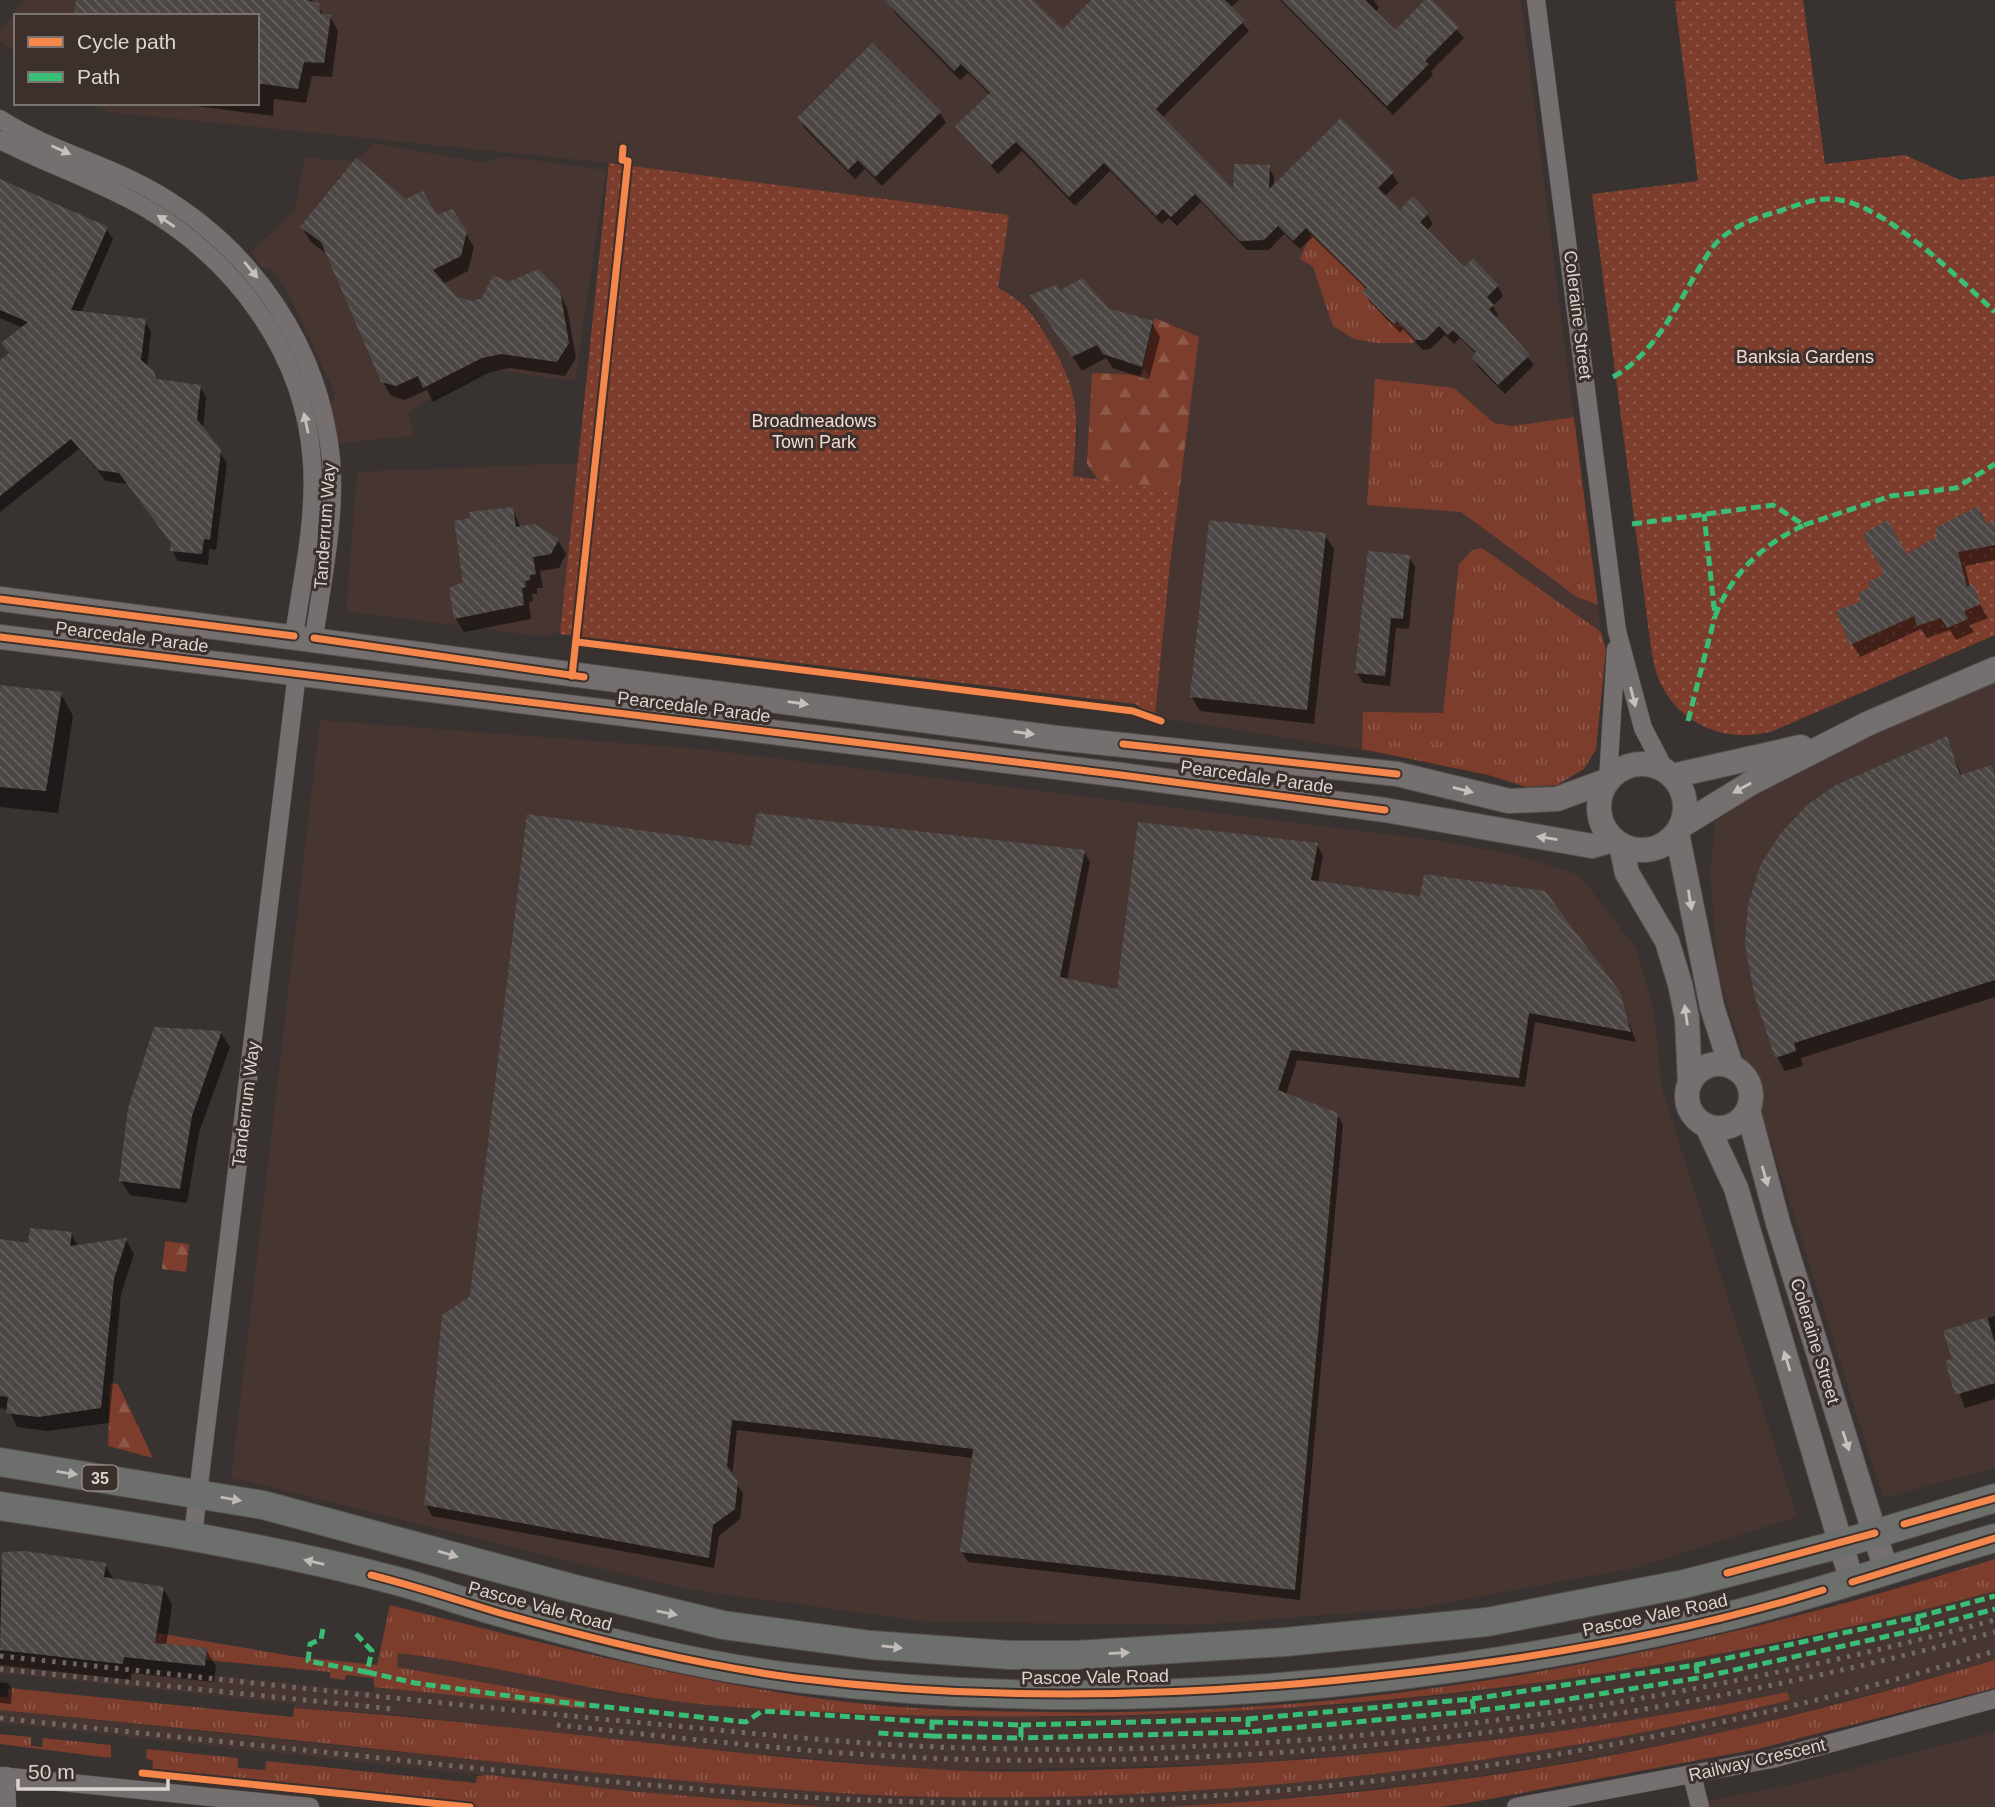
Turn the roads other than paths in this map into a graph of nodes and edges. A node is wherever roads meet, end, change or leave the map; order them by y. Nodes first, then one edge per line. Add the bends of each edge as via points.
1 (1536, 0) edge
2 (0, 119) edge
3 (0, 140) edge
4 (0, 599) edge
5 (1617, 631) junction
6 (0, 637) edge
7 (304, 637) junction
8 (1995, 668) edge
9 (297, 673) junction
10 (1868, 723) junction
11 (1669, 773) junction
12 (1607, 780) junction
13 (1679, 830) junction
14 (1617, 843) junction
15 (1731, 1066) junction
16 (1690, 1083) junction
17 (1748, 1110) junction
18 (1707, 1126) junction
19 (0, 1462) edge
20 (199, 1494) junction
21 (1995, 1498) edge
22 (0, 1506) edge
23 (1875, 1533) junction
24 (193, 1535) junction
25 (1995, 1538) edge
26 (1841, 1544) junction
27 (1886, 1570) junction
28 (1852, 1581) junction
29 (1995, 1699) edge
30 (1692, 1775) junction
31 (3, 1776) edge
32 (7, 1807) edge
33 (310, 1807) edge
34 (1516, 1807) edge
35 (1700, 1807) edge

1 - 5 street, Coleraine Street
2 -> 7 street, Tanderrum Way via 141,184 177,206 248,265 280,311 310,371 331,460 329,521
7 -> 3 street, Tanderrum Way via 312,461 293,377 265,321 234,277 167,221
4 - 7 street, Pearcedale Parade
5 -> 11 street, Coleraine Street via 1643,728
5 - 12 street, Coleraine Street
6 - 9 street, Pearcedale Parade
7 - 9 street, Tanderrum Way
7 -> 12 street, Pearcedale Parade via 1057,738 1397,774 1509,801 1557,799
8 - 10 street
14 -> 9 street, Pearcedale Parade via 1591,846 1385,810 1132,776
9 - 20 street, Tanderrum Way
10 - 11 street via 1796,749
10 -> 13 street via 1751,783
11 - 12 street via 1651,764 1635,764
11 - 13 street via 1685,799
12 - 14 street via 1598,810 1600,821
13 - 14 street via 1651,850
13 -> 15 street via 1712,1007
16 -> 14 street via 1687,1018 1677,973 1667,941 1627,873
15 - 16 street via 1702,1069
15 - 17 street via 1749,1084
16 - 18 street via 1690,1111
17 - 18 street via 1726,1128
17 -> 23 street, Coleraine Street via 1778,1223
26 -> 18 street, Coleraine Street via 1735,1188
19 -> 20 main road, Pascoe Vale Road / 35
20 - 24 street, Tanderrum Way
20 -> 26 main road, Pascoe Vale Road / 35 via 263,1506 723,1625 846,1642 1009,1655 1107,1654 1285,1642 1487,1622 1671,1587
21 - 23 main road, Pascoe Vale Road / 35
22 - 24 main road, Pascoe Vale Road
23 - 26 main road, Pascoe Vale Road / 35
23 - 27 street, Coleraine Street
28 -> 24 main road, Pascoe Vale Road via 1709,1620 1474,1665 1155,1693 958,1692 794,1678 649,1652 402,1582
25 - 27 main road, Pascoe Vale Road
26 - 28 street, Coleraine Street
27 - 28 main road, Pascoe Vale Road
29 - 30 street, Railway Crescent
30 - 34 street, Railway Crescent
30 - 35 street
31 - 32 street
31 - 33 street

